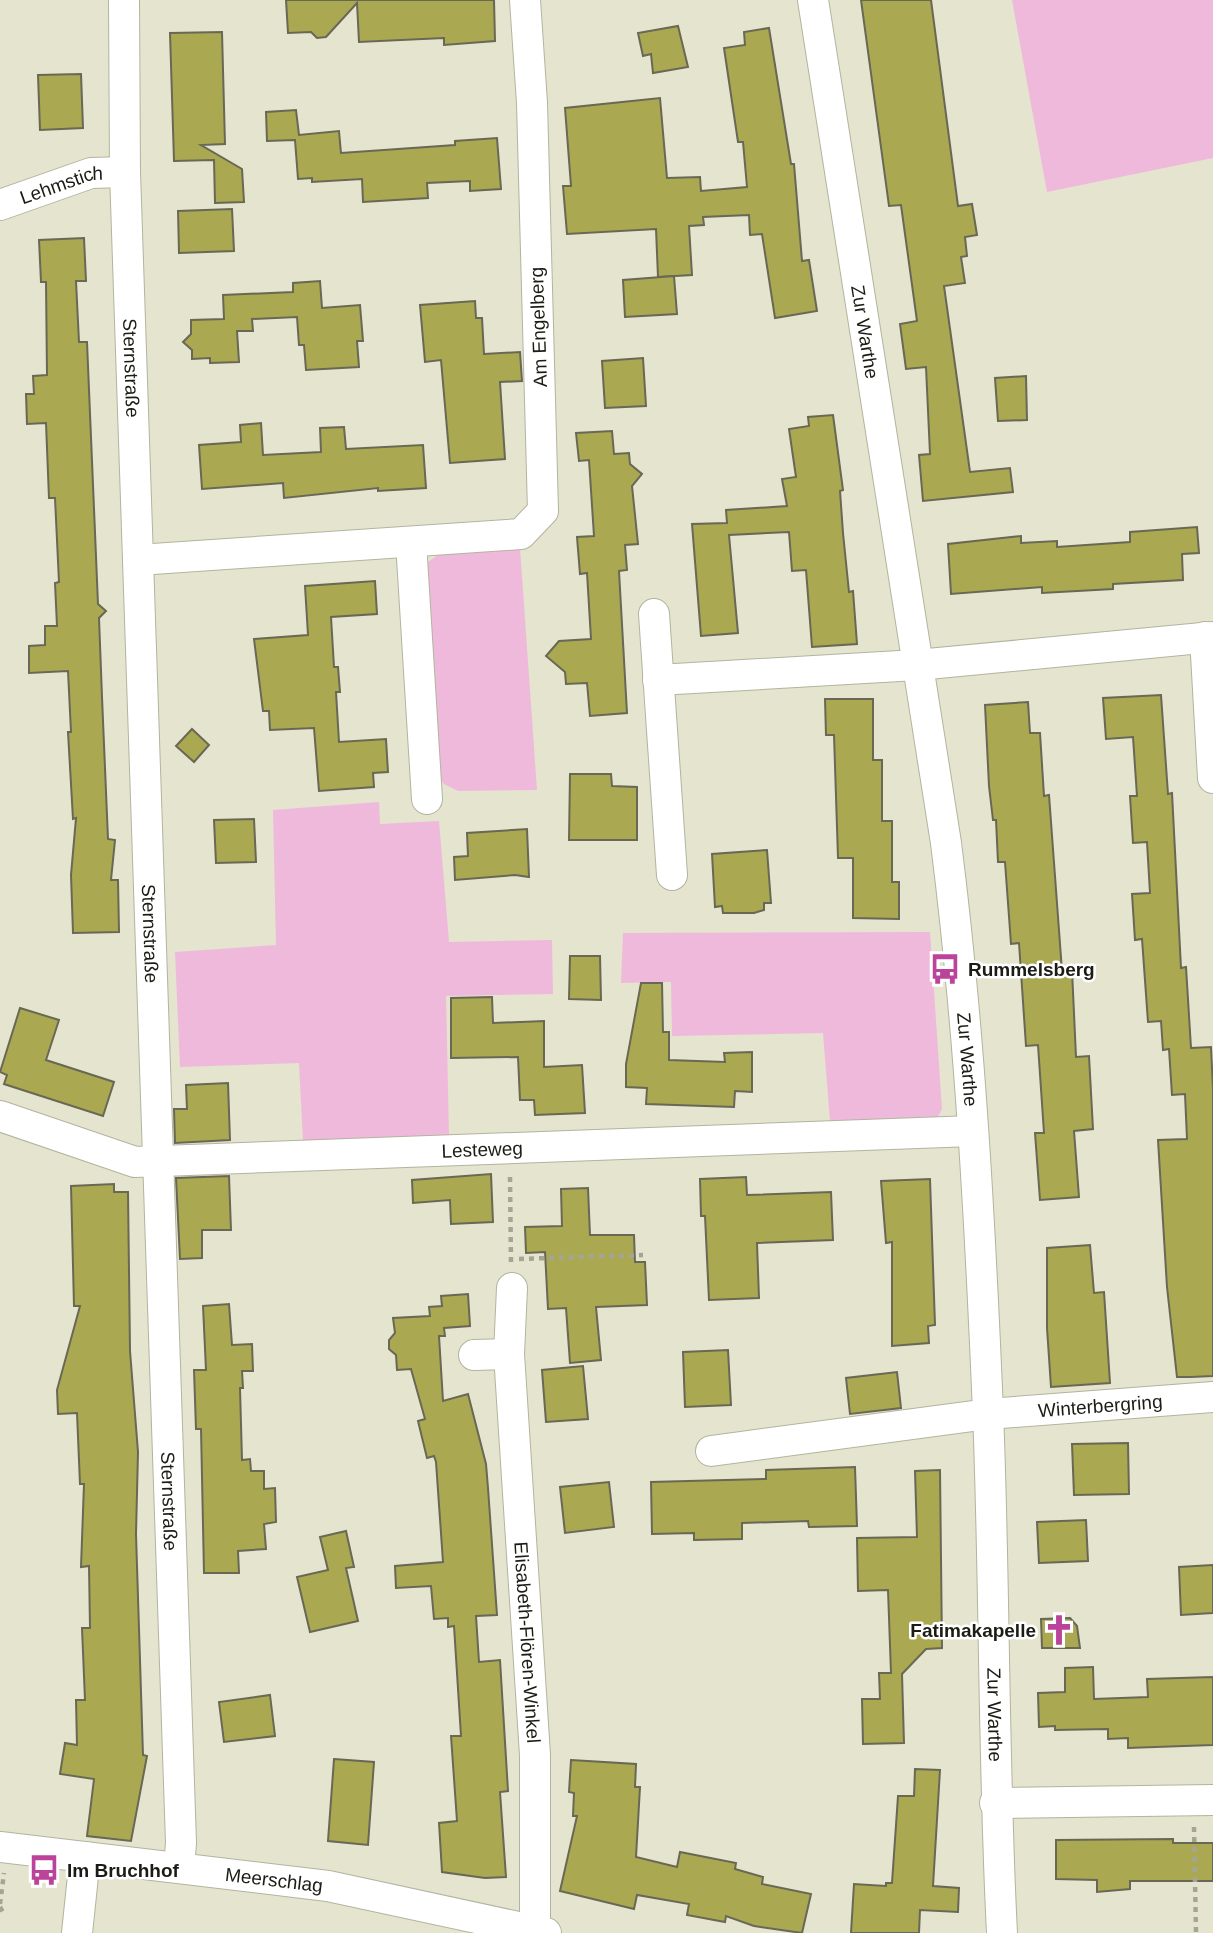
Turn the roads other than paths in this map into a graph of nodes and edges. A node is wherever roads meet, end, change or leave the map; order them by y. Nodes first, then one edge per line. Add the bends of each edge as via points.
1 (124, 0) edge
2 (525, 0) edge
3 (813, 0) edge
4 (125, 172) junction
5 (0, 205) edge
6 (411, 542) junction
7 (138, 560) junction
8 (654, 614) dead end
9 (1209, 637) edge
10 (917, 665) junction
11 (658, 680) junction
12 (1213, 778) edge
13 (427, 799) dead end
14 (672, 875) dead end
15 (0, 1116) edge
16 (973, 1131) junction
17 (156, 1162) junction
18 (512, 1273) road end
19 (509, 1354) junction
20 (474, 1355) dead end
21 (1213, 1397) edge
22 (988, 1414) junction
23 (711, 1451) dead end
24 (1203, 1801) edge
25 (995, 1803) junction
26 (0, 1847) edge
27 (85, 1857) junction
28 (179, 1868) junction
29 (541, 1932) edge
30 (78, 1933) edge
31 (1002, 1933) edge

1 - 4 street, Sternstraße
2 - 6 street, Am Engelberg via 543,511 521,534
3 - 10 street, Zur Warthe
4 - 5 street, Lehmstich via 91,173
4 - 7 street, Sternstraße
6 - 7 street, Am Engelberg
6 - 13 street
7 - 17 street, Sternstraße
8 - 11 street
9 - 10 street
9 - 12 street
10 - 11 street
10 - 16 street, Zur Warthe via 962,969
11 - 14 street
15 - 17 street, Lesteweg via 135,1162
16 - 17 street, Lesteweg
16 - 22 street, Zur Warthe
17 - 28 street, Sternstraße
18 - 19 street, Elisabeth-Flören-Winkel
19 - 20 street
19 - 29 street, Elisabeth-Flören-Winkel via 535,1755
21 - 22 street, Winterbergring
22 - 23 street
22 - 25 street, Zur Warthe
24 - 25 street
25 - 31 street, Zur Warthe
26 - 27 street, Meerschlag
27 - 28 street, Meerschlag
27 - 30 street
28 - 29 street, Meerschlag via 328,1886

